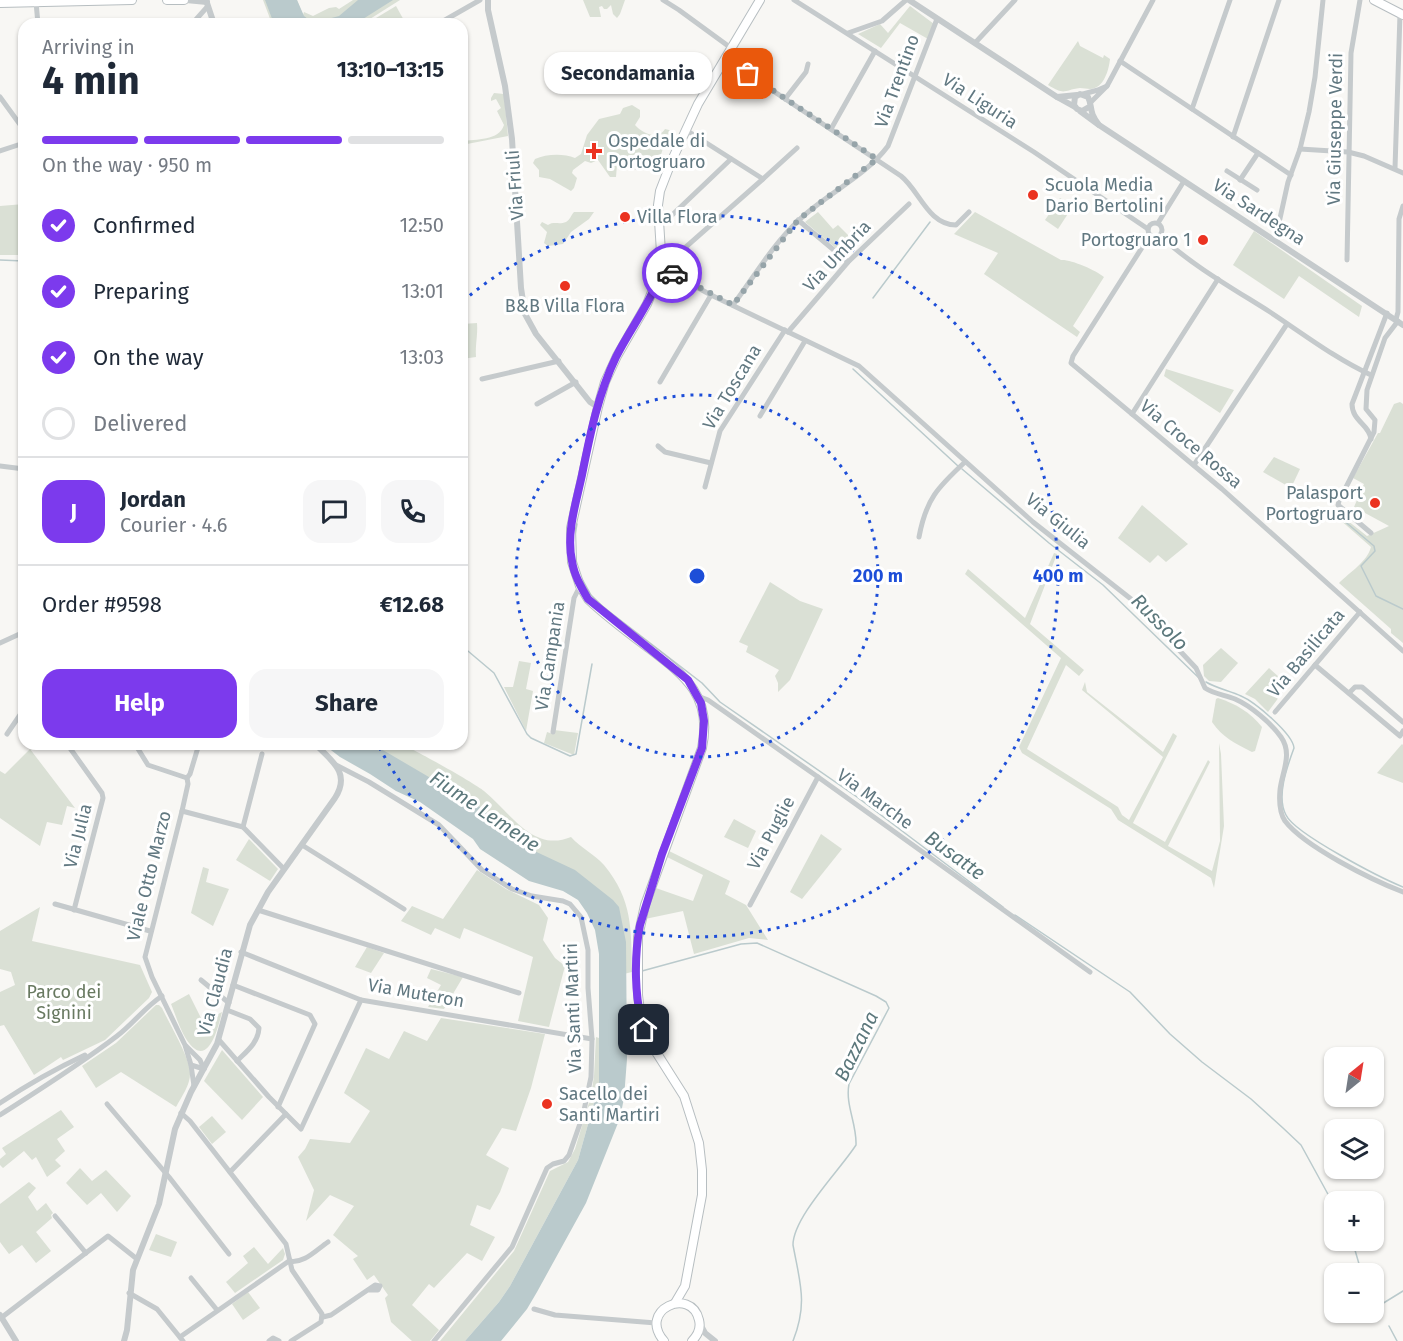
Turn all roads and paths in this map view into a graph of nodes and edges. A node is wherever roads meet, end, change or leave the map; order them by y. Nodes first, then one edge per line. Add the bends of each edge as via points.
1 (111, 0) edge
2 (132, 0) edge
3 (167, 0) edge
4 (185, 0) edge
5 (480, 0) edge
6 (488, 0) edge
7 (663, 0) edge
8 (760, 0) edge
9 (794, 0) edge
10 (908, 0) edge
11 (1015, 0) edge
12 (1153, 0) edge
13 (1230, 0) edge
14 (1279, 0) edge
15 (1323, 0) edge
16 (1360, 0) edge
17 (1374, 0) edge
18 (36, 2) junction
19 (208, 2) edge
20 (0, 3) edge
21 (1401, 14) edge
22 (37, 18) edge
23 (196, 18) edge
24 (212, 18) edge
25 (448, 18) edge
26 (937, 19) junction
27 (848, 33) junction
28 (975, 43) junction
29 (731, 48) junction
30 (875, 51) junction
31 (725, 59) junction
32 (1120, 61) junction
33 (808, 64) dead end
34 (914, 75) junction
35 (1107, 86) junction
36 (1080, 95) junction
37 (0, 97) edge
38 (1057, 97) junction
39 (785, 99) junction
40 (1090, 105) junction
41 (1192, 108) junction
42 (1077, 109) junction
43 (18, 122) edge
44 (1098, 125) junction
45 (686, 129) junction
46 (831, 129) junction
47 (1233, 137) junction
48 (18, 145) edge
49 (797, 148) dead end
50 (1300, 149) junction
51 (0, 151) edge
52 (1348, 152) junction
53 (1258, 153) junction
54 (731, 159) junction
55 (877, 159) junction
56 (1395, 168) junction
57 (1227, 171) dead end
58 (1403, 173) edge
59 (1291, 175) junction
60 (764, 179) junction
61 (1240, 180) junction
62 (1184, 181) junction
63 (1257, 190) dead end
64 (909, 204) dead end
65 (1403, 206) edge
66 (969, 212) dead end
67 (658, 219) junction
68 (798, 220) junction
69 (1158, 223) junction
70 (1149, 232) junction
71 (1160, 236) junction
72 (1275, 241) junction
73 (1347, 261) dead end
74 (848, 262) junction
75 (662, 268) junction
76 (1218, 279) junction
77 (711, 295) junction
78 (733, 305) junction
79 (1387, 313) junction
80 (1399, 322) edge
81 (1287, 324) junction
82 (787, 331) junction
83 (805, 341) junction
84 (559, 361) junction
85 (1363, 372) junction
86 (1371, 375) junction
87 (482, 378) dead end
88 (576, 382) junction
89 (660, 382) dead end
90 (537, 404) dead end
91 (598, 407) junction
92 (1366, 409) junction
93 (1132, 414) junction
94 (760, 416) dead end
95 (1355, 416) junction
96 (1371, 439) junction
97 (658, 446) dead end
98 (711, 463) junction
99 (964, 464) junction
100 (1194, 465) junction
101 (0, 466) edge
102 (18, 468) edge
103 (705, 487) dead end
104 (1371, 533) dead end
105 (919, 537) dead end
106 (580, 586) junction
107 (1360, 612) junction
108 (18, 636) edge
109 (0, 644) edge
110 (1403, 651) edge
111 (1315, 665) junction
112 (1349, 693) junction
113 (698, 696) junction
114 (1275, 712) dead end
115 (18, 718) edge
116 (1403, 722) edge
117 (553, 732) dead end
118 (7, 734) dead end
119 (1402, 735) edge
120 (72, 750) edge
121 (139, 750) edge
122 (196, 750) edge
123 (321, 750) edge
124 (262, 754) dead end
125 (336, 765) junction
126 (818, 777) junction
127 (187, 778) junction
128 (182, 811) junction
129 (243, 827) junction
130 (302, 845) junction
131 (284, 869) junction
132 (1403, 892) edge
133 (55, 904) dead end
134 (750, 904) dead end
135 (404, 909) dead end
136 (74, 910) junction
137 (258, 910) junction
138 (150, 931) junction
139 (241, 952) junction
140 (1090, 972) dead end
141 (201, 980) dead end
142 (233, 985) junction
143 (519, 993) dead end
144 (162, 996) junction
145 (361, 1000) junction
146 (228, 1006) junction
147 (592, 1039) junction
148 (219, 1040) junction
149 (185, 1045) junction
150 (94, 1051) junction
151 (214, 1051) junction
152 (195, 1055) junction
153 (237, 1061) junction
154 (191, 1065) junction
155 (204, 1069) junction
156 (194, 1086) junction
157 (0, 1103) edge
158 (106, 1104) dead end
159 (278, 1107) junction
160 (181, 1113) junction
161 (286, 1114) junction
162 (0, 1115) edge
163 (230, 1172) junction
164 (166, 1174) junction
165 (55, 1216) dead end
166 (328, 1242) dead end
167 (86, 1253) junction
168 (229, 1254) dead end
169 (137, 1258) junction
170 (289, 1261) junction
171 (191, 1278) dead end
172 (685, 1286) junction
173 (369, 1290) dead end
174 (129, 1293) junction
175 (675, 1303) junction
176 (689, 1306) junction
177 (534, 1309) dead end
178 (218, 1310) junction
179 (1, 1316) edge
180 (323, 1317) junction
181 (700, 1322) junction
182 (656, 1323) junction
183 (182, 1339) edge
184 (661, 1340) edge
185 (692, 1340) edge
186 (713, 1340) edge
187 (16, 1341) edge
188 (124, 1341) edge
189 (269, 1341) edge
190 (279, 1341) edge
191 (291, 1341) edge
192 (434, 1341) edge

1 - 2 main road
1 - 18 main road
3 - 4 main road
4 - 19 street
5 - 25 street
6 - 84 street, Via Friuli via 511,129 523,304 536,334
7 - 29 street
8 - 29 main road
9 - 27 street, Via Liguria
10 - 26 street, Via Sardegna
10 - 27 street via 882,21
11 - 28 street
12 - 32 street
13 - 41 street
14 - 47 street
15 - 50 street via 1315,77
16 - 52 street, Via Giuseppe Verdi via 1351,53
17 - 21 main road
18 - 20 main road
18 - 22 street
19 - 23 street
19 - 24 street
21 - 56 street
26 - 28 street, Via Sardegna
26 - 34 street, Via Trentino
27 - 30 street, Via Liguria
28 - 38 street, Via Sardegna
29 - 31 main road
30 - 34 street, Via Liguria
30 - 46 street
31 - 39 street
31 - 45 main road
32 - 35 street
32 - 41 street
33 - 39 street
34 - 55 street, Via Trentino via 891,140
34 - 70 street, Via Liguria
35 - 36 street
35 - 40 street
36 - 38 street
36 - 40 street via 1088,97
36 - 42 street via 1073,102
37 - 43 street
38 - 42 street, Via Sardegna
39 - 46 street
40 - 42 street via 1085,110
40 - 44 street
41 - 47 street
42 - 44 street, Via Sardegna
44 - 62 street, Via Sardegna
45 - 54 street
45 - 67 main road via 660,191
46 - 55 street
47 - 53 street
48 - 51 street
49 - 60 street
50 - 52 street
50 - 59 street
52 - 56 street
52 - 73 street, Via Giuseppe Verdi
53 - 59 street
53 - 61 street
54 - 60 street
54 - 67 street via 669,218
55 - 66 street via 906,180 943,223 956,225
55 - 68 street, Via Trentino
56 - 58 street
57 - 61 street
59 - 72 street
60 - 75 street
61 - 63 street
62 - 69 street
62 - 72 street, Via Sardegna
64 - 74 street, Via Umbria
65 - 80 street via 1399,219
67 - 75 main road
68 - 74 street
68 - 78 street, Via Trentino
69 - 70 street via 1151,224
69 - 71 street via 1162,227
70 - 71 street
70 - 93 street, Via Croce Rossa via 1071,363
71 - 76 street
72 - 79 street, Via Sardegna
74 - 82 street, Via Umbria
75 - 77 street, Via Giulia
75 - 91 main road via 605,382
76 - 81 street
76 - 93 street
77 - 78 street, Via Giulia
77 - 89 street
78 - 82 street, Via Giulia
79 - 80 street, Via Sardegna
79 - 85 street
80 - 86 street via 1385,338
81 - 85 street
81 - 100 street
82 - 83 street, Via Giulia
82 - 98 street, Via Toscana via 720,431
83 - 94 street
83 - 99 street, Via Giulia via 859,366
84 - 87 street
84 - 88 street, Via Friuli
85 - 86 street
85 - 95 street via 1352,404
86 - 92 street
88 - 90 street
88 - 91 street, Via Friuli
91 - 106 main road via 571,528 572,562
92 - 95 street
92 - 96 street via 1375,420
93 - 100 street, Via Croce Rossa
95 - 96 street
96 - 104 street via 1338,505
97 - 98 street via 665,453
98 - 103 street, Via Toscana
99 - 105 street via 930,500
99 - 132 street, Via Giulia via 1131,599 1188,659 1209,691 1246,705 1281,737 1287,753 1279,807 1292,828 1340,861
100 - 107 street, Via Croce Rossa
101 - 102 street
106 - 113 main road via 607,616 688,680
106 - 117 street, Via Campania via 574,598
107 - 110 street, Via Croce Rossa
107 - 111 street, Via Basilicata
108 - 109 street
111 - 112 street
111 - 114 street, Via Basilicata
112 - 116 street via 1362,687
112 - 119 street
113 - 126 street, Via Marche
113 - 172 main road via 704,721 702,748 645,905 638,937 637,971 644,1030 684,1096 699,1143 702,1195
115 - 118 street
120 - 136 street, Via Julia via 103,798
121 - 127 street via 148,765
122 - 127 street, Viale Otto Marzo
123 - 125 street
124 - 129 street
125 - 130 street, Via Claudia via 341,778 339,792
125 - 147 street, Via Santi Martiri via 439,825 482,870 512,889 563,900 576,910 586,938
126 - 134 street, Via Puglie
126 - 140 street, Via Marche
127 - 128 street, Viale Otto Marzo
128 - 129 street
128 - 138 street, Viale Otto Marzo
129 - 131 street
130 - 131 street, Via Claudia
130 - 135 street
131 - 137 street, Via Claudia
133 - 136 street
136 - 138 street
137 - 139 street, Via Claudia
137 - 143 street
138 - 144 street, Viale Otto Marzo via 145,957
139 - 142 street, Via Claudia
139 - 145 street, Via Muteron
141 - 146 street
142 - 146 street, Via Claudia
142 - 159 street via 310,1016 315,1024
144 - 149 street, Viale Otto Marzo
144 - 150 street via 126,1029
145 - 147 street, Via Muteron
145 - 161 street via 301,1129
146 - 148 street, Via Claudia
146 - 153 street via 258,1028 253,1045
147 - 192 street, Via Santi Martiri via 591,1077 569,1155 547,1168 512,1247
148 - 151 street, Via Claudia
148 - 153 street
149 - 152 street, Viale Otto Marzo
149 - 154 street, Viale Otto Marzo
150 - 157 street
150 - 162 street
151 - 152 street
151 - 155 street, Via Claudia
152 - 155 street, Viale Otto Marzo
153 - 159 street
154 - 155 street
154 - 156 street, Viale Otto Marzo
155 - 156 street, Via Claudia
156 - 160 street, Via Claudia
158 - 164 street
159 - 161 street
160 - 163 street
160 - 164 street, Via Claudia
161 - 163 street
163 - 170 street via 286,1244
164 - 168 street
164 - 169 street, Via Claudia via 159,1204
165 - 167 street
166 - 170 street via 302,1261
167 - 169 street via 108,1236
167 - 179 street
169 - 174 street, Via Claudia
170 - 178 street
170 - 180 street
171 - 178 street
172 - 175 main road
172 - 176 main road
173 - 180 street via 331,1316
174 - 183 street via 157,1310
174 - 188 street, Via Claudia
175 - 176 main road
175 - 182 main road via 662,1310
176 - 181 main road
177 - 182 street via 555,1315
178 - 183 street
179 - 187 street
180 - 191 street
181 - 185 main road
181 - 186 street
182 - 184 main road
185 - 186 street
189 - 190 street

